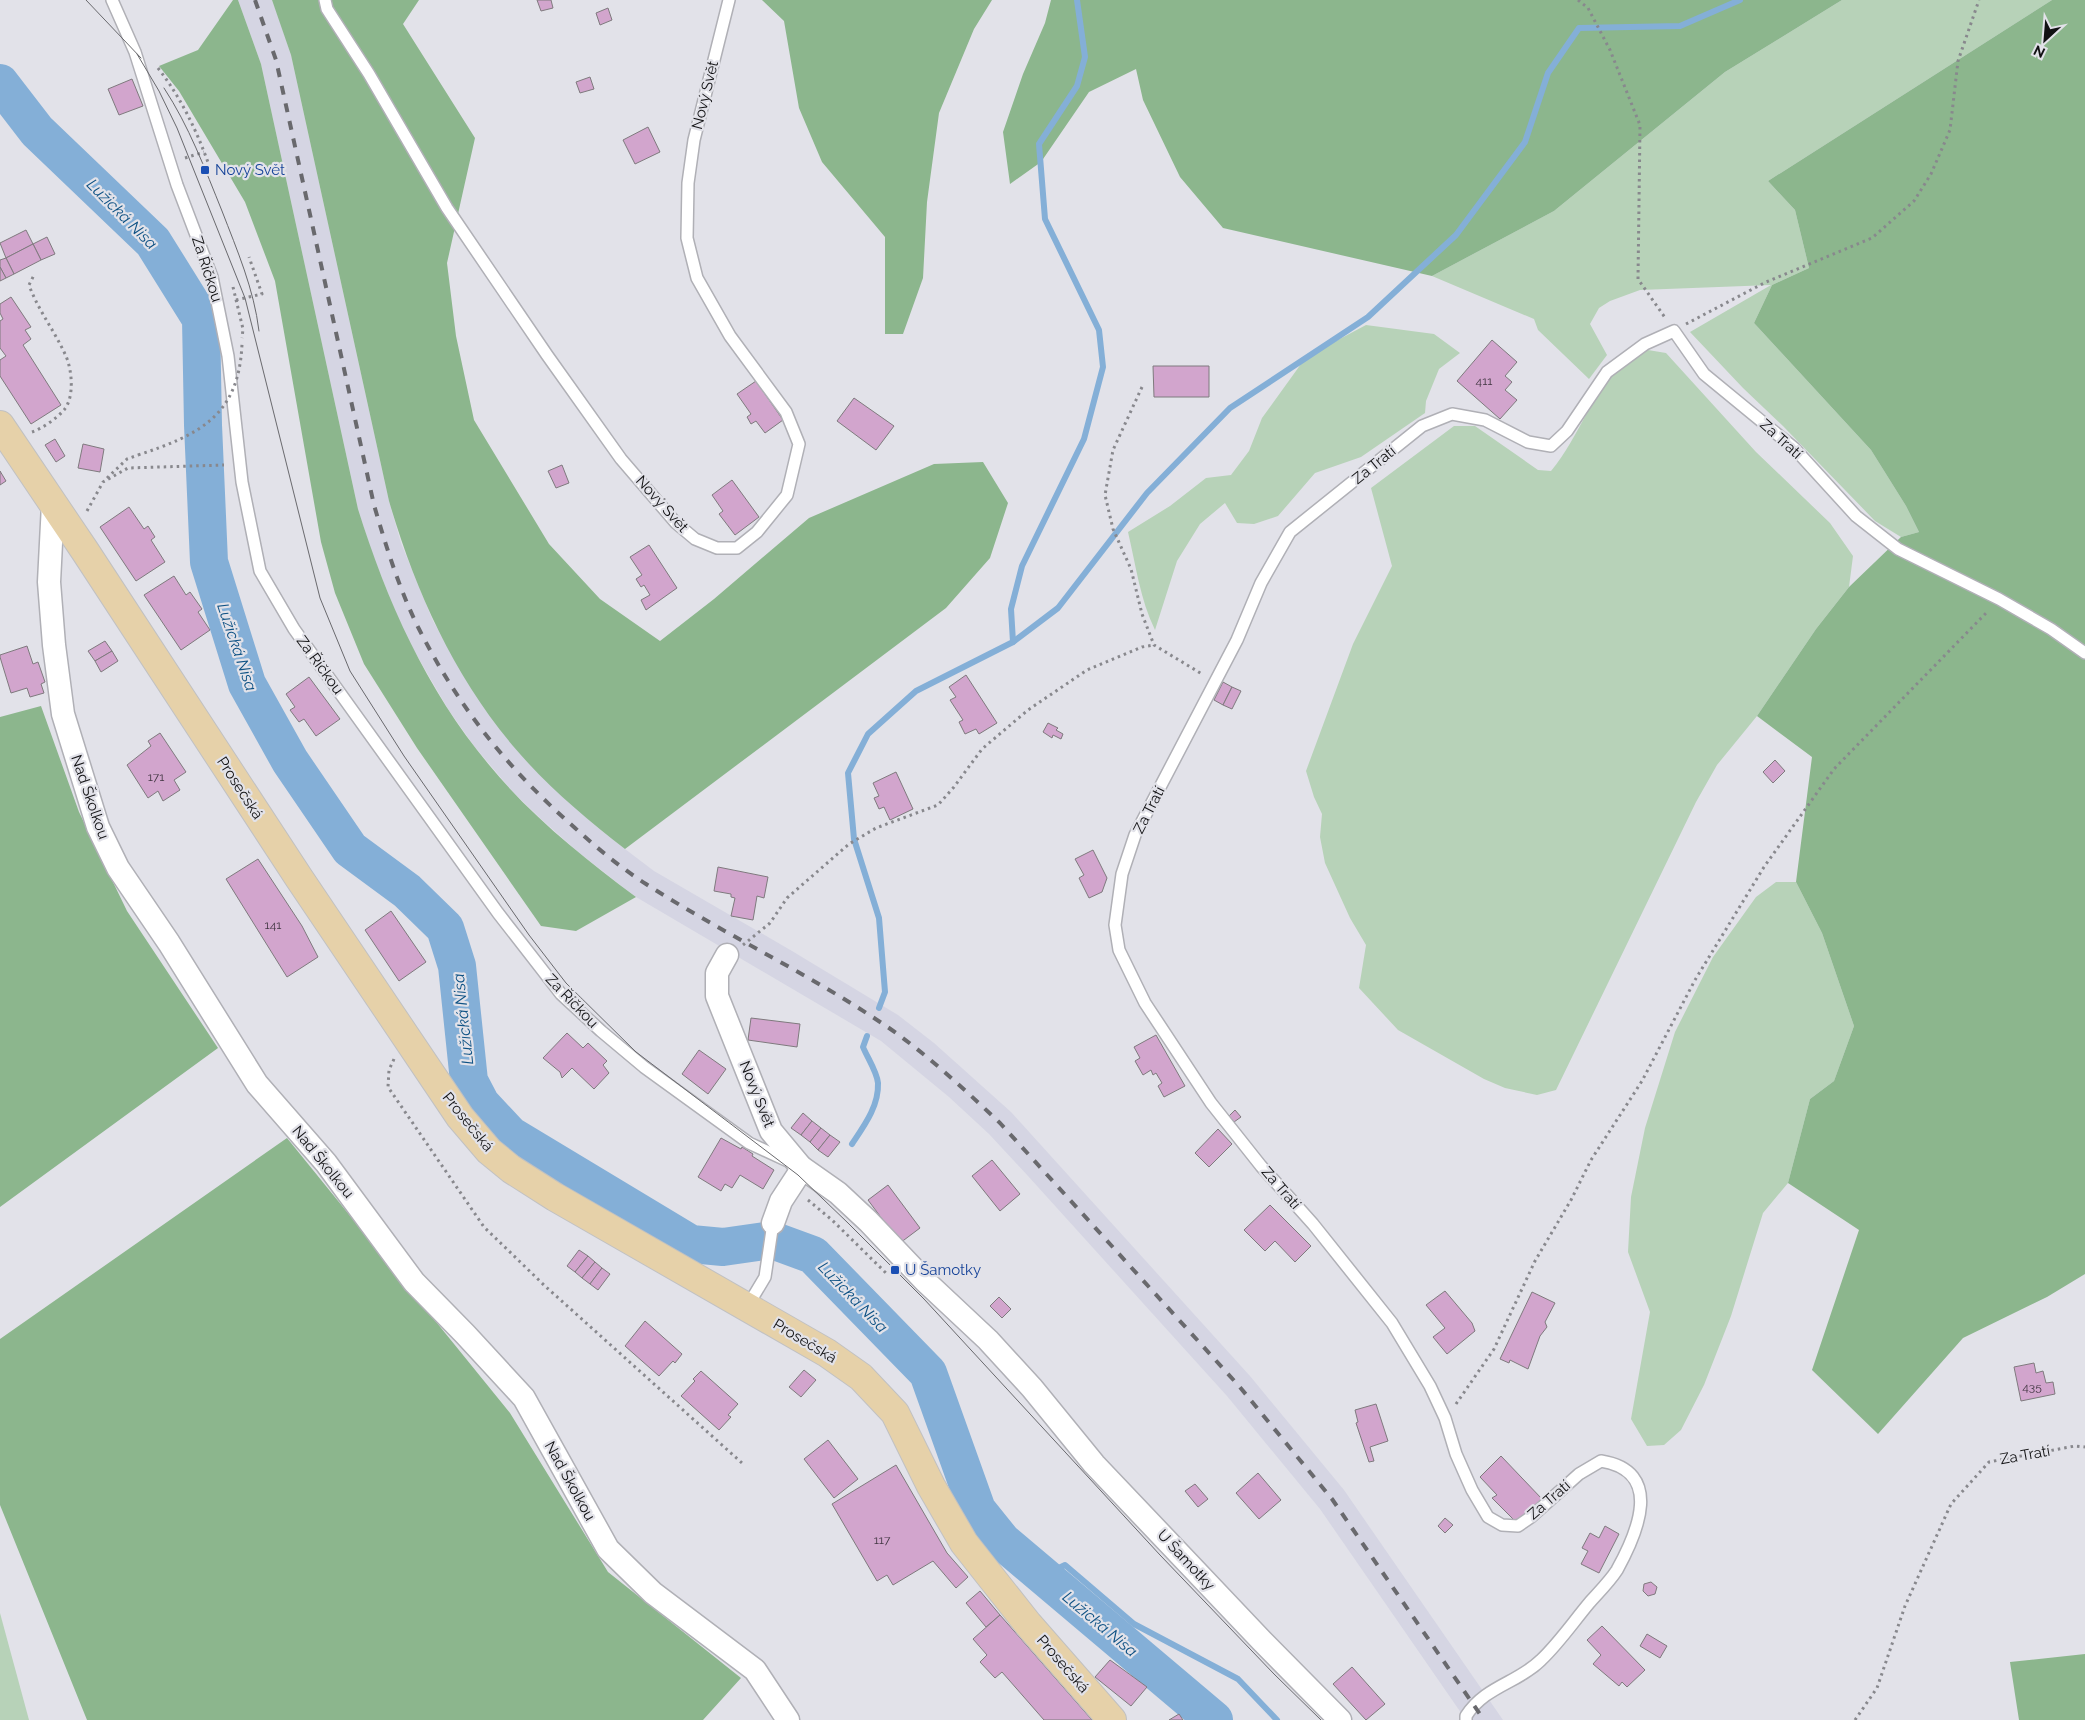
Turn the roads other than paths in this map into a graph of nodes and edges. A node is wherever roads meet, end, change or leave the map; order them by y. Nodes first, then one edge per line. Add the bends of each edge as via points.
1 (112, 0) edge
2 (325, 0) edge
3 (729, 0) edge
4 (6, 434) edge
5 (53, 504) junction
6 (2085, 653) edge
7 (727, 955) road end
8 (801, 1166) junction
9 (773, 1223) joint
10 (747, 1307) junction
11 (788, 1720) edge
12 (1112, 1720) edge
13 (1340, 1720) edge
14 (1466, 1720) edge

1 - 8 lane, Za Říčkou via 135,52 177,185 212,277 228,356 242,482 260,571 294,629 498,913 561,994 644,1067 749,1143
2 - 3 lane, Nový Svět via 447,208 621,459 676,523 696,539 717,548 737,548 757,532 787,494 799,444 786,412 730,336 697,278 687,238 688,183 694,140
4 - 5 main road, Prosečská
5 - 10 main road, Prosečská via 298,878 460,1117 497,1157 555,1196
5 - 11 street, Nad Školkou via 49,582 63,714 98,828 118,868 257,1084 326,1163 414,1282 524,1398 608,1549 653,1593 755,1670
6 - 14 lane, Za Tratí via 2051,628 1898,548 1856,516 1794,448 1704,374 1674,331 1644,344 1607,372 1567,431 1551,446 1528,442 1485,420 1452,414 1422,426 1290,532 1261,583 1237,640 1135,835 1122,874 1115,925 1119,950 1145,1003 1211,1103 1392,1322 1430,1386 1445,1418 1456,1454 1488,1517 1502,1526 1518,1526 1579,1474 1601,1461 1617,1463 1629,1471 1638,1486 1642,1498 1640,1516 1616,1571 1540,1662 1473,1704
7 - 8 street, Nový Svět via 717,973 717,996 771,1130
8 - 9 street via 780,1201
8 - 13 street, U Šamotky via 838,1193 988,1340 1094,1464
9 - 10 lane via 765,1277
10 - 12 main road, Prosečská via 827,1353 882,1397 896,1413 931,1486 964,1543 1028,1624

